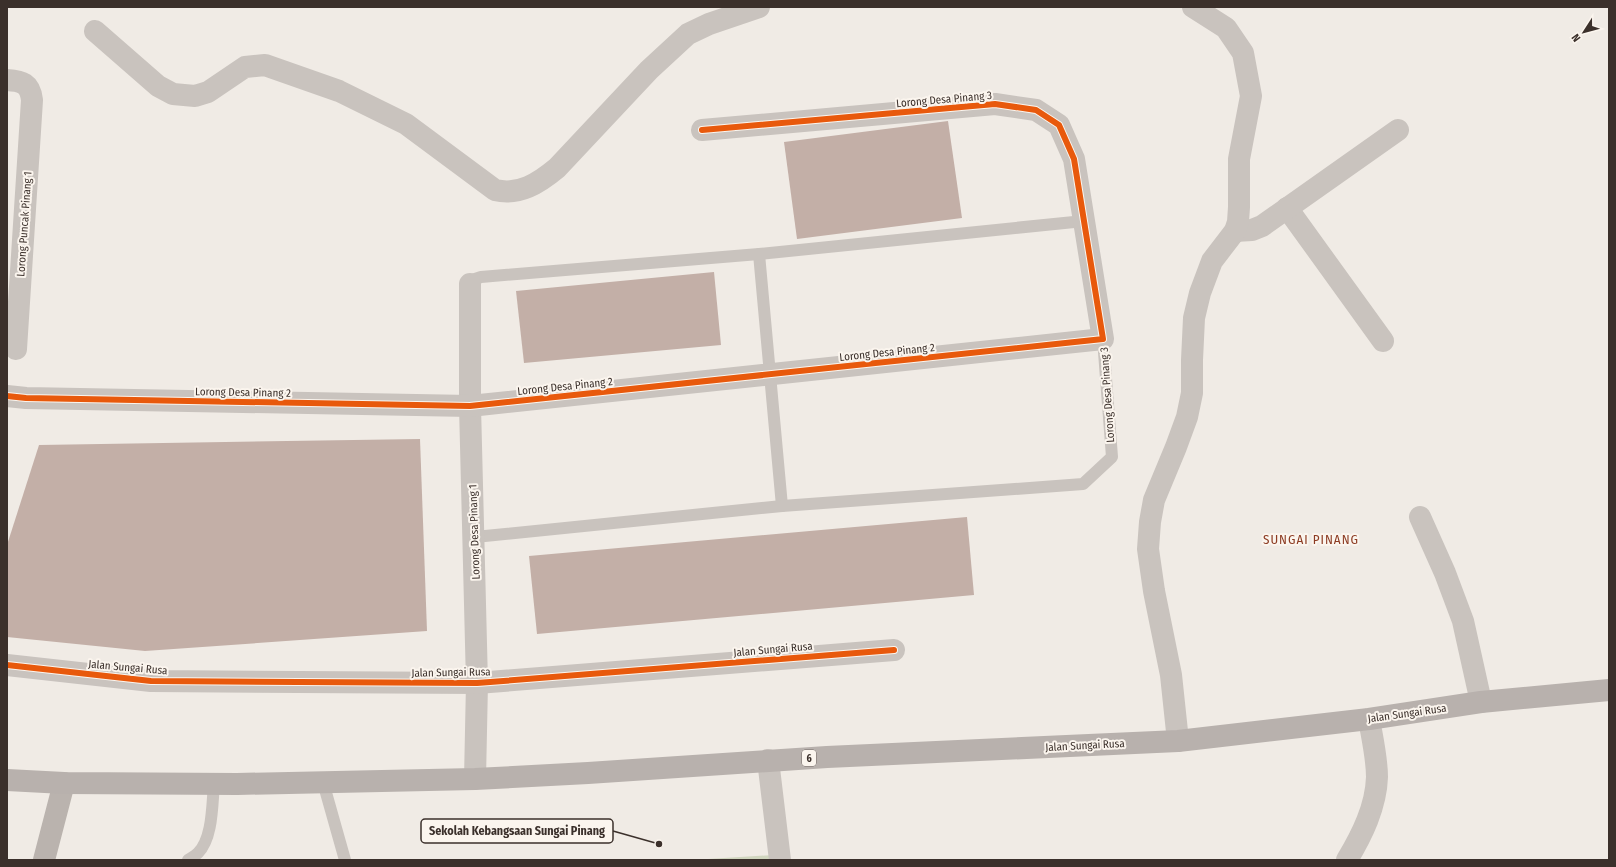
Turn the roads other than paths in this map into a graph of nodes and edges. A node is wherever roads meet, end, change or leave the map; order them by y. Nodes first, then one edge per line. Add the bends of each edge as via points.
1 (759, 7) edge
2 (1193, 7) edge
3 (95, 31) dead end
4 (7, 80) edge
5 (702, 130) dead end
6 (1398, 130) dead end
7 (1287, 208) junction
8 (1084, 221) junction
9 (1235, 231) junction
10 (759, 254) junction
11 (470, 284) joint
12 (1103, 339) junction
13 (1383, 341) dead end
14 (16, 349) dead end
15 (770, 374) junction
16 (17, 397) edge
17 (470, 406) junction
18 (782, 506) junction
19 (1420, 517) dead end
20 (474, 537) junction
21 (894, 650) dead end
22 (7, 665) edge
23 (478, 683) junction
24 (1609, 690) edge
25 (1481, 702) junction
26 (1369, 718) junction
27 (1178, 741) junction
28 (768, 760) junction
29 (475, 779) junction
30 (7, 780) edge
31 (323, 782) junction
32 (64, 783) junction
33 (214, 784) junction
34 (44, 860) edge
35 (188, 860) edge
36 (345, 860) edge
37 (780, 860) edge
38 (1347, 860) edge

1 - 3 street via 688,34 649,70 557,168 531,186 505,193 495,190 406,124 339,91 265,65 244,67 208,92 195,96 173,94 158,86
2 - 9 street via 1226,28 1243,53 1251,96 1239,159 1239,207
4 - 14 street, Lorong Puncak Pinang 1 via 27,86 31,90 32,100
5 - 8 street, Lorong Desa Pinang 3 via 995,104 1036,110 1059,125 1074,159
6 - 7 street
7 - 9 street via 1262,226 1252,230
7 - 13 street
8 - 10 lane
8 - 12 street, Lorong Desa Pinang 3
9 - 27 street via 1212,261 1200,293 1194,318 1192,393 1187,417 1154,500 1150,522 1148,549 1170,675
10 - 11 lane via 481,277
10 - 15 lane
11 - 17 street, Lorong Desa Pinang 1
12 - 15 street, Lorong Desa Pinang 2
12 - 18 lane, Lorong Desa Pinang 3 via 1112,457 1083,484
15 - 17 street, Lorong Desa Pinang 2
15 - 18 lane
16 - 17 street, Lorong Desa Pinang 2
17 - 20 street, Lorong Desa Pinang 1
18 - 20 lane
19 - 25 street via 1463,621
20 - 23 street, Lorong Desa Pinang 1
21 - 23 street, Jalan Sungai Rusa
22 - 23 street, Jalan Sungai Rusa via 151,681
23 - 29 street, Lorong Desa Pinang 1
24 - 25 main road, Jalan Sungai Rusa / 6
25 - 26 main road, Jalan Sungai Rusa / 6
26 - 27 main road, Jalan Sungai Rusa / 6
26 - 38 street via 1377,775 1376,788 1365,827
27 - 28 main road, Jalan Sungai Rusa / 6
28 - 29 main road, Jalan Sungai Rusa / 6
28 - 37 street
29 - 31 main road, Jalan Sungai Rusa / 6
30 - 32 main road, Jalan Sungai Rusa / 6
31 - 33 main road, Jalan Sungai Rusa / 6
31 - 36 lane
32 - 33 main road, Jalan Sungai Rusa / 6
32 - 34 main road
33 - 35 lane via 209,834 198,853

